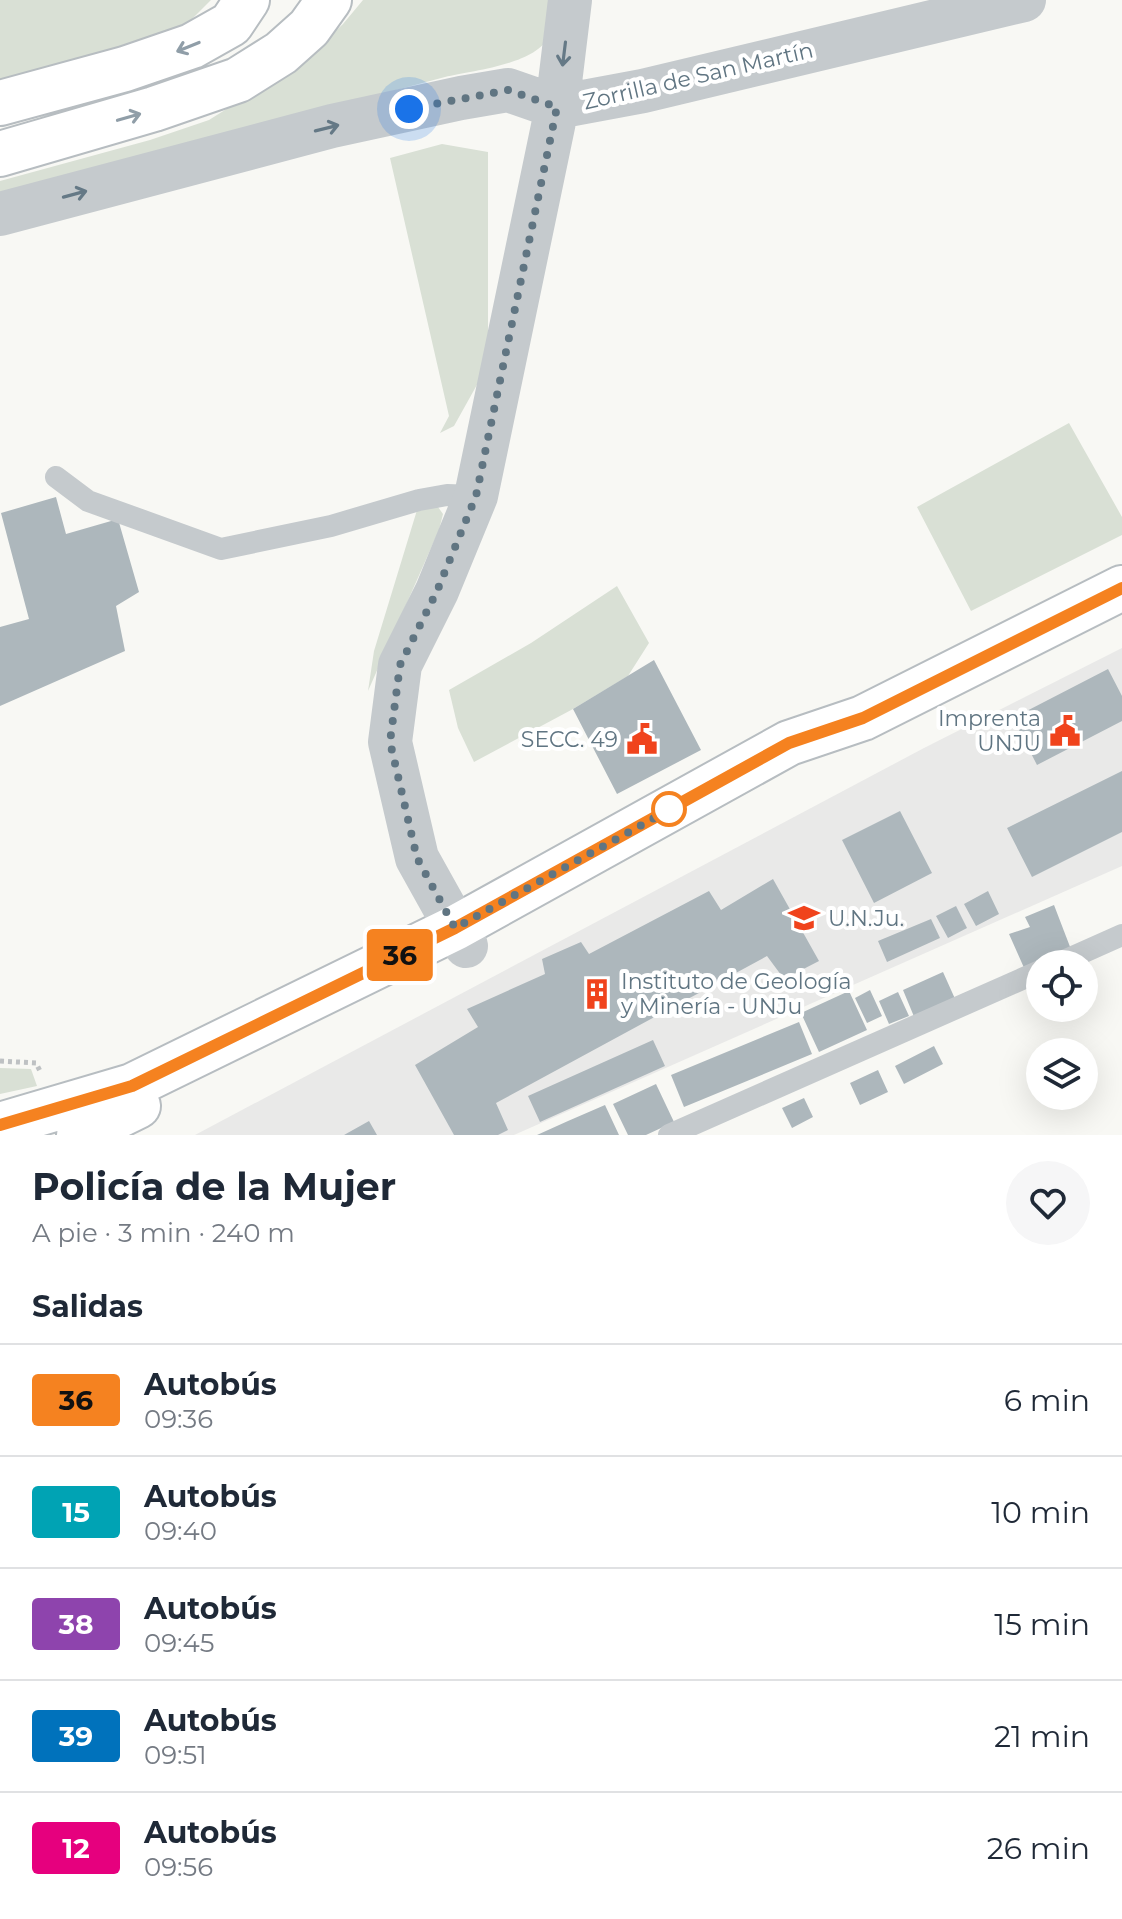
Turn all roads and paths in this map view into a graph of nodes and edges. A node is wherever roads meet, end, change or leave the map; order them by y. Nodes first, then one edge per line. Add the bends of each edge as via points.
1 (247, 0) edge
2 (570, 0) edge
3 (1024, 0) edge
4 (319, 14) edge
5 (0, 103) edge
6 (557, 107) junction
7 (0, 154) edge
8 (0, 214) edge
9 (56, 477) dead end
10 (476, 496) junction
11 (1122, 588) edge
12 (1122, 935) edge
13 (461, 937) junction
14 (1088, 950) edge
15 (1026, 977) edge
16 (0, 1061) edge
17 (36, 1063) dead end
18 (132, 1086) junction
19 (0, 1125) edge
20 (33, 1135) edge
21 (79, 1135) edge
22 (669, 1135) edge

1 -> 5 street via 231,24 192,46
2 -> 6 street
3 - 6 street, Zorrilla de San Martín
7 -> 4 street via 238,80 281,53
8 -> 6 street, Zorrilla de San Martín via 332,126 461,98 508,90
6 - 10 street
9 - 10 lane via 88,501 221,549 331,526 419,500
10 - 13 street via 400,665 390,742 417,858
11 - 13 street via 863,718 789,743
12 - 14 lane
13 - 18 street
13 - 21 street
15 - 22 lane
16 - 17 path
18 - 19 street
18 - 20 street

